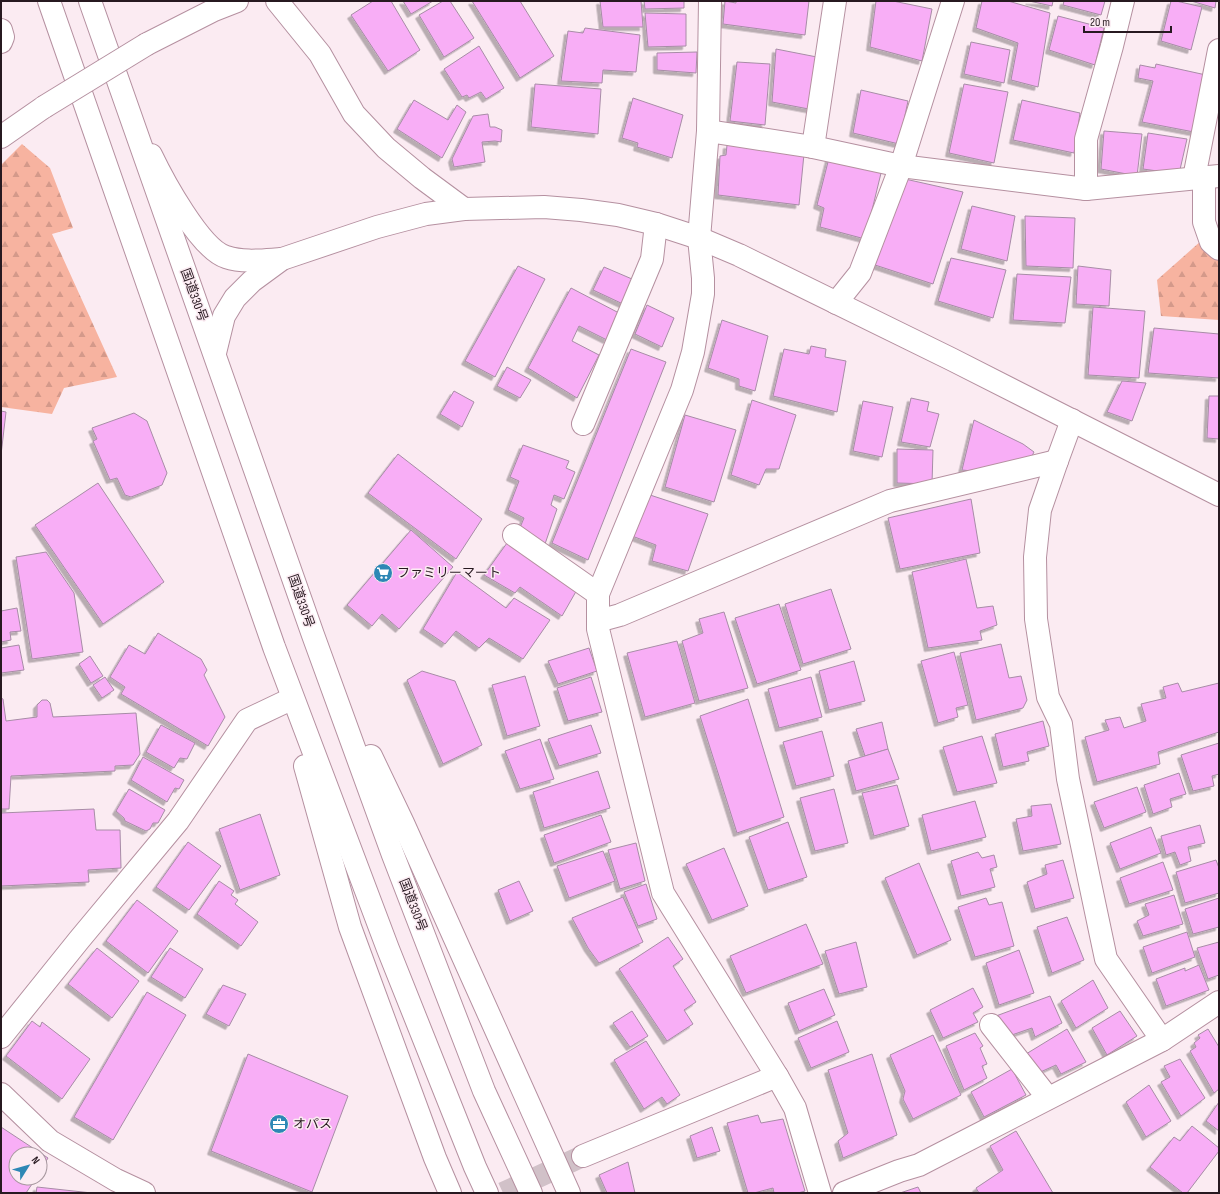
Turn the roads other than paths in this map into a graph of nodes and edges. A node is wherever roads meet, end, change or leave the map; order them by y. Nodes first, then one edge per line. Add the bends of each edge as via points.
1 (49, 1) edge
2 (90, 1) edge
3 (237, 1) edge
4 (276, 1) edge
5 (710, 1) edge
6 (835, 1) edge
7 (953, 1) edge
8 (1123, 1) edge
9 (1, 30) edge
10 (1, 42) edge
11 (1219, 50) edge
12 (129, 110) junction
13 (708, 131) junction
14 (1, 137) edge
15 (813, 147) junction
16 (901, 166) junction
17 (1206, 177) edge
18 (1086, 189) junction
19 (464, 210) junction
20 (656, 224) junction
21 (700, 238) junction
22 (1219, 249) edge
23 (282, 259) junction
24 (836, 303) junction
25 (215, 353) junction
26 (1072, 420) junction
27 (583, 424) dead end
28 (1057, 461) junction
29 (1219, 495) edge
30 (514, 535) dead end
31 (598, 594) junction
32 (598, 621) junction
33 (313, 635) junction
34 (274, 647) junction
35 (287, 701) junction
36 (1219, 1002) edge
37 (991, 1025) dead end
38 (1, 1037) edge
39 (1162, 1040) junction
40 (777, 1076) junction
41 (1, 1094) edge
42 (1048, 1098) junction
43 (583, 1156) tunnel mouth
44 (144, 1193) edge
45 (450, 1193) edge
46 (487, 1193) edge
47 (531, 1193) edge
48 (569, 1193) edge
49 (820, 1193) edge
50 (844, 1193) edge

1 - 34 main road
2 - 12 main road, 国道330号
3 - 14 main road, bridge via 147,44 44,107
4 - 19 main road via 320,54 354,114 386,148
5 - 13 main road
6 - 15 main road
7 - 16 main road
8 - 18 main road via 1086,139
9 - 10 main road
11 - 17 main road
12 - 23 main road via 185,215 215,251 236,260
12 - 25 main road, 国道330号
13 - 15 main road
13 - 21 main road
15 - 16 main road
16 - 18 main road
16 - 24 main road via 860,273
17 - 18 main road
17 - 22 main road via 1204,222 1211,242
19 - 20 main road via 581,210
19 - 23 main road via 405,219
20 - 21 main road
20 - 27 main road via 652,259
21 - 24 main road
21 - 31 main road via 703,294 693,352 682,390
23 - 25 main road via 252,281 235,298 224,316
24 - 26 main road
25 - 33 main road, 国道330号
26 - 28 main road
26 - 29 main road
28 - 32 main road via 890,501 620,615
28 - 39 main road via 1040,510 1035,557 1036,619 1048,697 1061,724 1068,779 1106,959
30 - 31 main road
31 - 32 main road
32 - 40 main road via 663,893
33 - 47 main road, 国道330号 via 393,855 484,1091
33 - 48 main road via 406,830
34 - 35 main road
34 - 46 main road via 388,949
35 - 38 main road via 247,720 178,821
35 - 45 main road via 350,927
36 - 39 main road
37 - 42 main road
39 - 42 main road
40 - 43 main road
40 - 49 main road via 795,1108
41 - 44 main road via 50,1141 116,1180
42 - 50 main road via 920,1165

